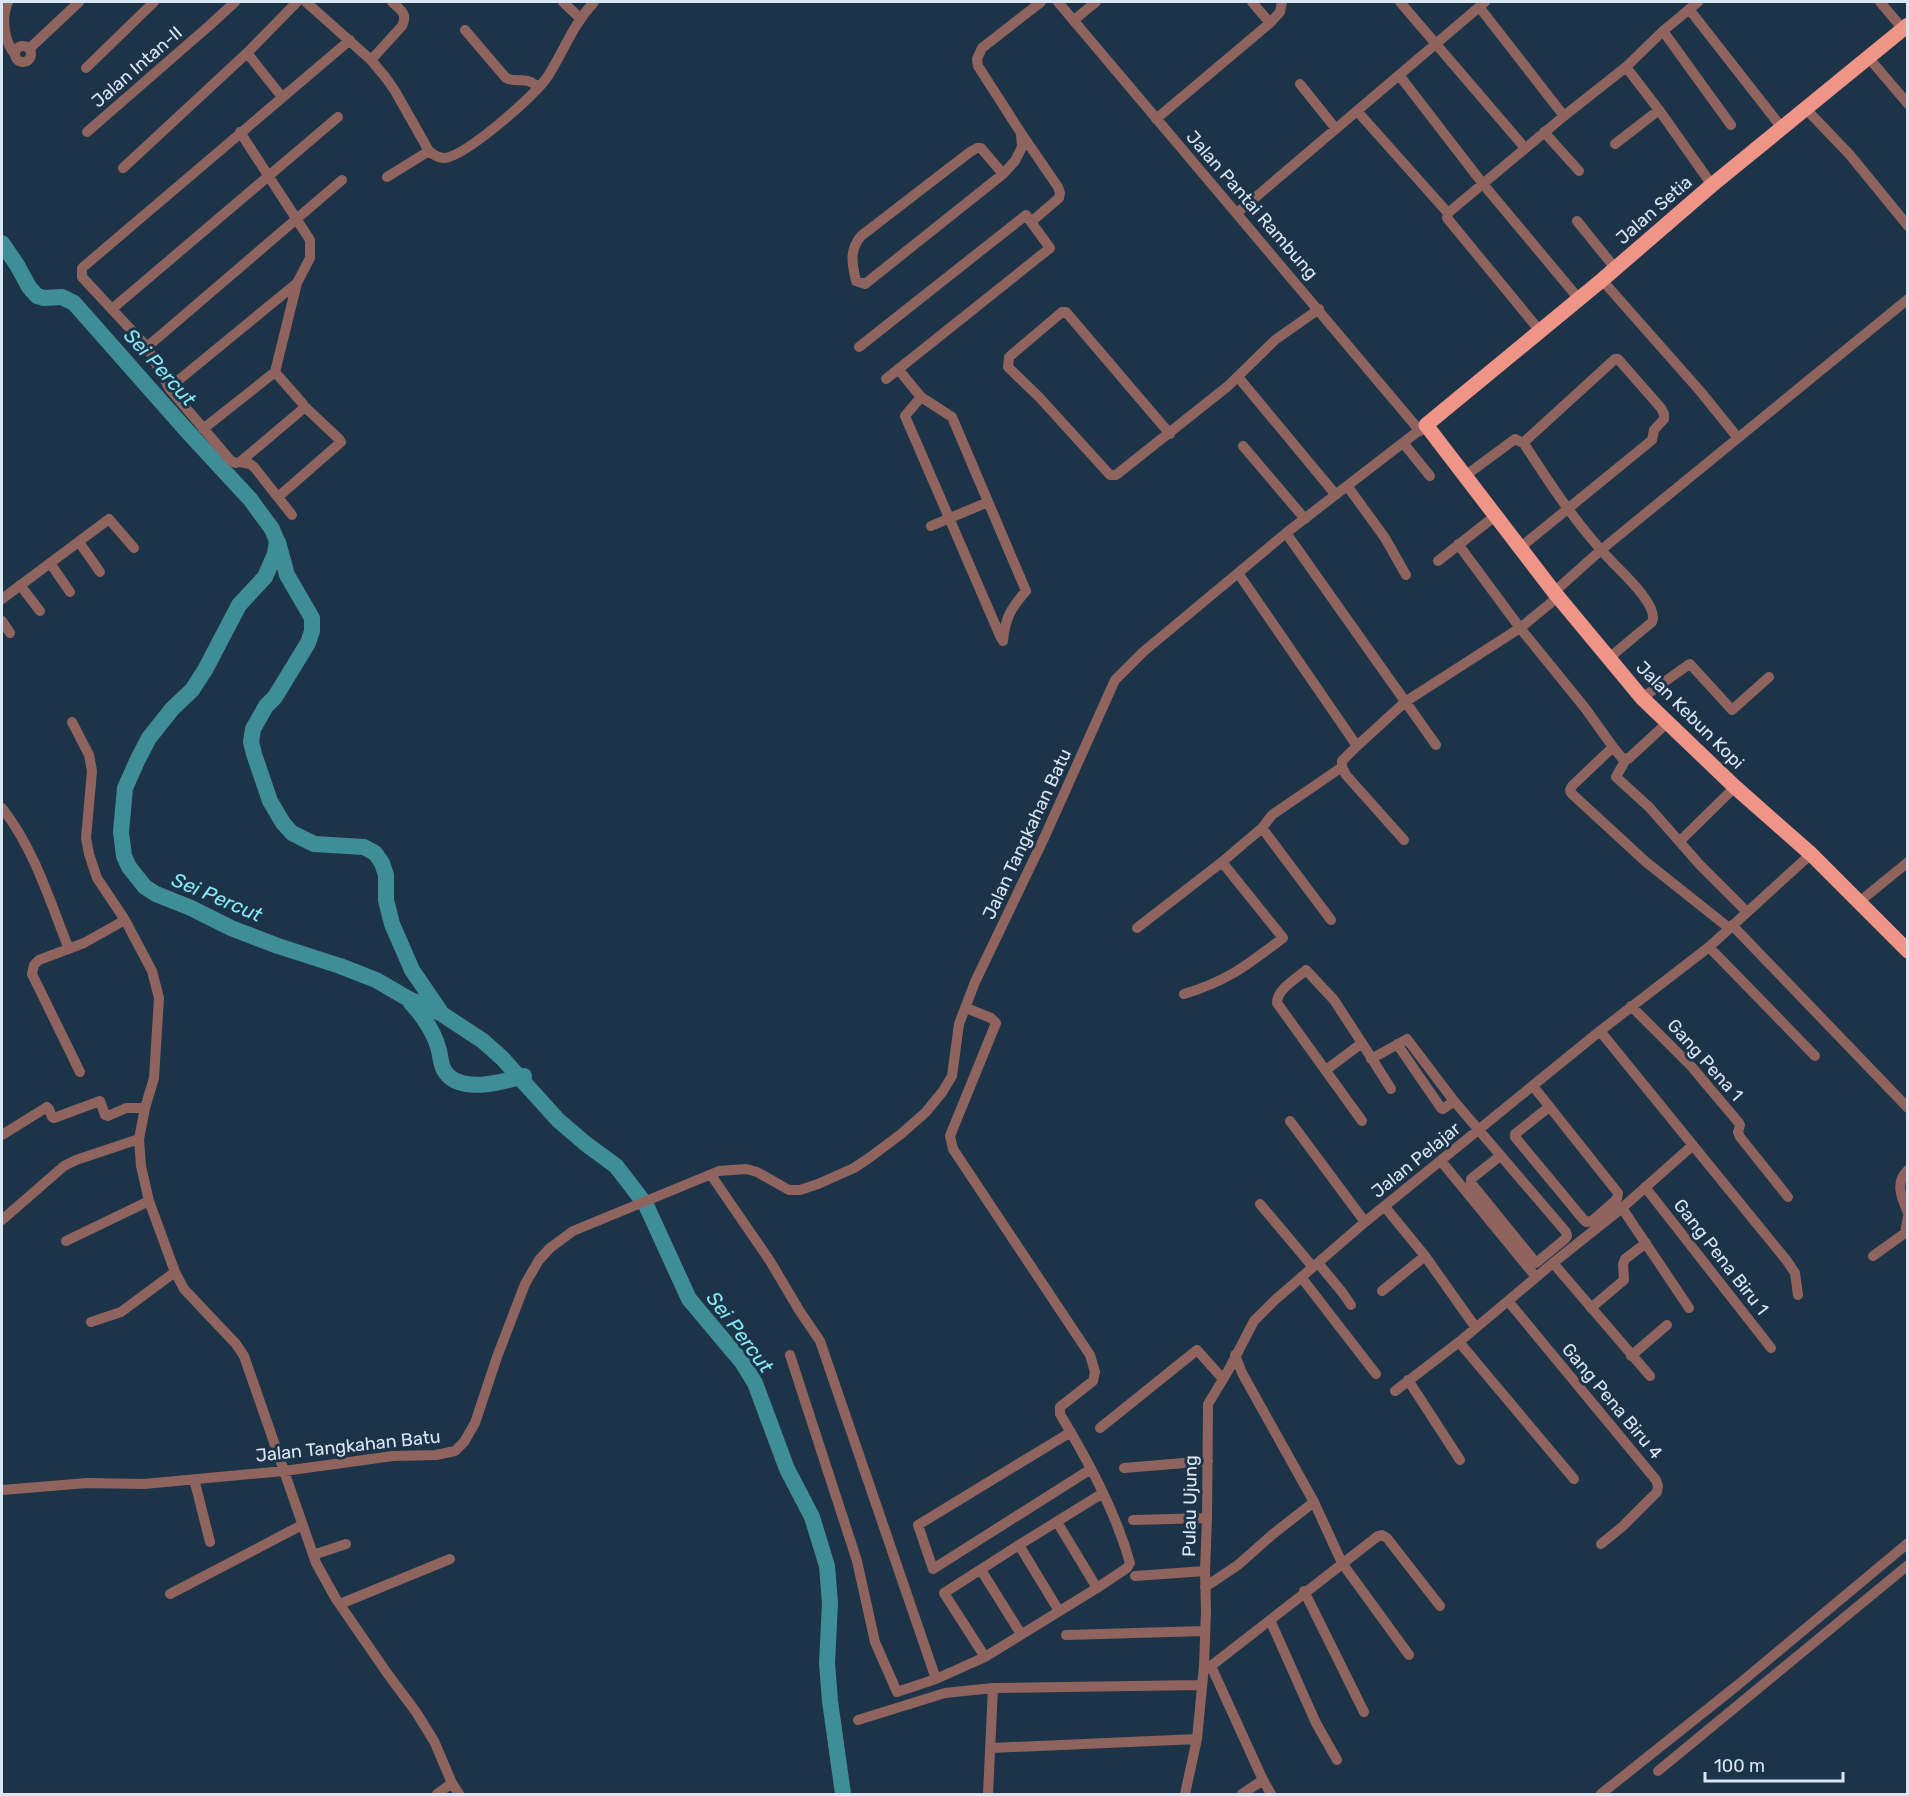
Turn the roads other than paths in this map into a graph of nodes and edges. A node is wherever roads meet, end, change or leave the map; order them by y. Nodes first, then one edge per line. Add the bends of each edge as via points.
1 (8, 2) edge
2 (79, 2) edge
3 (154, 2) edge
4 (235, 2) edge
5 (297, 2) edge
6 (306, 2) edge
7 (392, 2) edge
8 (563, 2) edge
9 (594, 2) edge
10 (1041, 2) edge
11 (1058, 2) edge
12 (1096, 2) edge
13 (1252, 2) edge
14 (1282, 2) edge
15 (1400, 2) edge
16 (1880, 2) edge
17 (1482, 4) edge
18 (1694, 5) edge
19 (580, 18) junction
20 (1074, 20) junction
21 (1270, 23) junction
22 (1905, 27) edge
23 (465, 30) dead end
24 (1663, 31) junction
25 (350, 40) junction
26 (1436, 43) junction
27 (247, 53) junction
28 (1868, 57) junction
29 (371, 60) junction
30 (1626, 67) junction
31 (86, 68) dead end
32 (1399, 75) junction
33 (1300, 84) dead end
34 (538, 87) junction
35 (282, 97) junction
36 (1908, 104) edge
37 (1806, 109) junction
38 (1659, 110) junction
39 (1357, 111) junction
40 (1564, 116) junction
41 (338, 117) dead end
42 (1156, 119) junction
43 (1731, 125) dead end
44 (1782, 128) junction
45 (1336, 129) junction
46 (87, 132) dead end
47 (240, 132) junction
48 (1545, 132) junction
49 (1021, 133) junction
50 (1615, 144) dead end
51 (1525, 148) junction
52 (429, 151) junction
53 (123, 168) dead end
54 (1579, 171) dead end
55 (1003, 174) junction
56 (269, 175) junction
57 (387, 177) dead end
58 (342, 180) dead end
59 (1484, 184) junction
60 (1712, 185) junction
61 (1236, 213) junction
62 (1448, 213) junction
63 (297, 219) junction
64 (1577, 221) dead end
65 (1031, 222) junction
66 (1908, 226) edge
67 (1615, 268) junction
68 (1602, 280) junction
69 (297, 283) junction
70 (1578, 299) junction
71 (1908, 299) edge
72 (112, 309) junction
73 (1319, 309) junction
74 (1540, 331) junction
75 (147, 347) junction
76 (859, 347) dead end
77 (898, 369) junction
78 (275, 372) junction
79 (1238, 376) junction
80 (886, 379) dead end
81 (169, 388) junction
82 (921, 397) junction
83 (304, 406) junction
84 (1423, 428) junction
85 (203, 429) junction
86 (1170, 434) junction
87 (1738, 438) junction
88 (1523, 442) junction
89 (1404, 444) junction
90 (1243, 446) dead end
91 (240, 462) junction
92 (1430, 476) dead end
93 (1466, 476) junction
94 (1347, 487) junction
95 (1336, 495) junction
96 (278, 497) junction
97 (988, 502) junction
98 (1568, 510) junction
99 (292, 515) dead end
100 (1495, 516) junction
101 (950, 518) junction
102 (1305, 519) junction
103 (931, 526) dead end
104 (1286, 534) junction
105 (79, 542) junction
106 (1458, 544) junction
107 (1521, 547) junction
108 (134, 548) dead end
109 (1601, 550) junction
110 (1438, 561) dead end
111 (50, 563) junction
112 (100, 572) dead end
113 (1238, 573) junction
114 (1406, 575) dead end
115 (20, 585) junction
116 (70, 592) dead end
117 (1556, 595) junction
118 (2, 599) edge
119 (40, 611) dead end
120 (2, 621) edge
121 (1520, 628) junction
122 (10, 633) dead end
123 (1609, 658) junction
124 (1769, 677) dead end
125 (1641, 698) junction
126 (1406, 702) junction
127 (72, 722) dead end
128 (1667, 723) junction
129 (1436, 745) dead end
130 (1357, 746) junction
131 (1613, 747) junction
132 (1626, 759) junction
133 (1342, 767) junction
134 (1735, 788) junction
135 (2, 808) edge
136 (1262, 828) junction
137 (1404, 840) dead end
138 (1680, 841) junction
139 (1811, 855) junction
140 (1222, 862) junction
141 (1908, 862) edge
142 (1859, 902) junction
143 (1747, 912) junction
144 (125, 920) junction
145 (1331, 920) dead end
146 (1730, 927) junction
147 (1137, 928) dead end
148 (1708, 947) junction
149 (69, 949) junction
150 (1908, 951) edge
151 (1184, 994) dead end
152 (1631, 1006) junction
153 (966, 1008) junction
154 (1600, 1031) junction
155 (1362, 1043) junction
156 (1815, 1056) dead end
157 (1371, 1059) junction
158 (1326, 1070) junction
159 (80, 1072) dead end
160 (1533, 1086) junction
161 (1390, 1089) dead end
162 (145, 1107) junction
163 (1550, 1107) junction
164 (1908, 1108) edge
165 (1290, 1121) dead end
166 (1362, 1121) dead end
167 (1479, 1130) junction
168 (2, 1135) edge
169 (139, 1139) junction
170 (1693, 1145) junction
171 (1500, 1156) junction
172 (1441, 1161) junction
173 (1908, 1170) edge
174 (711, 1175) junction
175 (1645, 1187) junction
176 (1788, 1197) dead end
177 (149, 1201) junction
178 (1260, 1204) dead end
179 (1385, 1208) junction
180 (1622, 1208) junction
181 (1908, 1215) edge
182 (2, 1220) edge
183 (1365, 1222) junction
184 (66, 1241) dead end
185 (1646, 1243) junction
186 (1425, 1256) junction
187 (1874, 1256) dead end
188 (1552, 1263) junction
189 (1316, 1265) junction
190 (175, 1272) junction
191 (1301, 1277) junction
192 (1536, 1277) junction
193 (1382, 1291) dead end
194 (1798, 1294) dead end
195 (1508, 1301) junction
196 (1351, 1305) dead end
197 (1591, 1308) junction
198 (1689, 1308) dead end
199 (91, 1322) dead end
200 (1668, 1325) dead end
201 (1476, 1328) junction
202 (1459, 1342) junction
203 (1771, 1348) dead end
204 (790, 1355) dead end
205 (1235, 1355) junction
206 (1631, 1356) junction
207 (1376, 1374) dead end
208 (1650, 1376) dead end
209 (1223, 1379) junction
210 (1408, 1380) junction
211 (1395, 1391) dead end
212 (1100, 1428) dead end
213 (1071, 1432) junction
214 (1460, 1460) dead end
215 (1208, 1461) junction
216 (1124, 1468) dead end
217 (1092, 1469) junction
218 (284, 1471) junction
219 (194, 1479) junction
220 (1574, 1479) dead end
221 (2, 1490) edge
222 (1103, 1493) junction
223 (1314, 1502) junction
224 (1207, 1518) junction
225 (1133, 1520) dead end
226 (1057, 1522) junction
227 (302, 1525) junction
228 (210, 1542) dead end
229 (1908, 1543) edge
230 (346, 1544) dead end
231 (1601, 1544) dead end
232 (1019, 1545) junction
233 (313, 1555) junction
234 (450, 1559) dead end
235 (1342, 1563) junction
236 (1908, 1565) edge
237 (981, 1570) junction
238 (1205, 1571) junction
239 (1136, 1576) dead end
240 (1205, 1587) junction
241 (1097, 1588) junction
242 (1304, 1591) junction
243 (170, 1594) dead end
244 (340, 1604) junction
245 (1440, 1606) dead end
246 (1059, 1611) junction
247 (1270, 1620) junction
248 (1205, 1631) junction
249 (1021, 1634) junction
250 (1066, 1635) dead end
251 (1409, 1655) dead end
252 (985, 1657) junction
253 (1207, 1666) junction
254 (936, 1679) junction
255 (1201, 1685) junction
256 (993, 1688) junction
257 (1364, 1712) dead end
258 (858, 1720) dead end
259 (1197, 1740) junction
260 (991, 1748) junction
261 (1337, 1760) dead end
262 (1658, 1771) dead end
263 (1263, 1780) junction
264 (452, 1783) junction
265 (437, 1794) edge
266 (459, 1794) edge
267 (988, 1794) edge
268 (1185, 1794) edge
269 (1242, 1794) edge
270 (1271, 1794) edge
271 (1601, 1794) edge

1 - 2 street via 6,38 15,55 20,46 29,49
3 - 31 street
4 - 46 street, Jalan Intan-II
5 - 27 street
6 - 25 street
7 - 29 street via 405,19
8 - 19 street
9 - 19 street
10 - 49 street via 982,48 977,59
11 - 20 street, Jalan Pantai Rambung
12 - 20 street
13 - 21 street
14 - 21 street via 1280,12
15 - 26 street
16 - 22 street
17 - 26 street
17 - 40 street
18 - 24 street
18 - 44 street
19 - 34 street via 547,78
20 - 42 street, Jalan Pantai Rambung
21 - 42 street
22 - 28 main road, Jalan Setia
23 - 34 street via 506,78 528,79
24 - 30 street
24 - 43 street
25 - 29 street
25 - 35 street
26 - 32 street
26 - 51 street
27 - 35 street
27 - 53 street
28 - 36 street
28 - 37 main road, Jalan Setia
29 - 52 street via 395,91
30 - 38 street
30 - 40 street
32 - 39 street
32 - 59 street
33 - 45 street
34 - 52 street via 512,114 465,149 446,158
35 - 47 street
37 - 44 main road, Jalan Setia
37 - 66 street
38 - 50 street
38 - 60 street
39 - 45 street
39 - 62 street
40 - 48 street
41 - 56 street
42 - 61 street, Jalan Pantai Rambung
44 - 60 main road, Jalan Setia
45 - 61 street
47 - 56 street
47 - 72 street via 82,268 82,278
48 - 51 street
48 - 54 street
49 - 55 street via 1022,147
49 - 65 street via 1060,193
51 - 59 street
52 - 57 street
55 - 55 street via 981,148 970,152 861,236 855,244 852,266 856,281 865,284
56 - 63 street
56 - 72 street
58 - 63 street
59 - 62 street
59 - 70 street
60 - 67 main road, Jalan Setia
61 - 73 street, Jalan Pantai Rambung
62 - 74 street via 1447,218
63 - 69 street via 310,240 310,258
63 - 75 street
64 - 67 street
65 - 76 street via 1026,215
65 - 77 street via 1050,248
67 - 68 main road, Jalan Setia
68 - 70 main road, Jalan Setia
68 - 87 street
69 - 78 street
69 - 81 street
70 - 74 main road, Jalan Setia
71 - 87 street
72 - 75 street
73 - 79 street via 1275,340
73 - 84 street, Jalan Pantai Rambung
74 - 84 main road, Jalan Setia
75 - 81 street
77 - 80 street
77 - 82 street
78 - 83 street
78 - 85 street
79 - 86 street
79 - 95 street
81 - 85 street
82 - 97 street via 952,417
82 - 101 street via 905,416
83 - 91 street
83 - 96 street via 340,442
84 - 89 street, Jalan Tangkahan Batu
84 - 93 main road, Jalan Kebun Kopi
85 - 91 street via 231,461
86 - 86 street via 1066,312 1009,357 1012,373 1110,475 1116,475
87 - 109 street
88 - 93 street via 1515,439
88 - 98 street
88 - 98 street via 1617,359 1664,412 1652,440
89 - 92 street
89 - 94 street, Jalan Tangkahan Batu
90 - 102 street
91 - 96 street via 254,467
93 - 100 main road, Jalan Kebun Kopi
94 - 95 street, Jalan Tangkahan Batu
94 - 114 street via 1385,538
95 - 102 street, Jalan Tangkahan Batu
96 - 99 street
97 - 101 street
97 - 101 street via 1026,591 1012,607 1003,641
98 - 107 street
98 - 109 street
100 - 106 street
100 - 107 main road, Jalan Kebun Kopi
101 - 103 street
102 - 104 street, Jalan Tangkahan Batu
104 - 113 street, Jalan Tangkahan Batu
104 - 126 street
105 - 108 street via 109,519
105 - 111 street
105 - 112 street
106 - 110 street
106 - 121 street
107 - 117 main road, Jalan Kebun Kopi
109 - 117 street
109 - 123 street via 1640,592 1654,617
111 - 115 street
111 - 116 street
113 - 130 street
113 - 153 street, Jalan Tangkahan Batu via 1115,680
115 - 118 street
115 - 119 street
117 - 121 street
117 - 123 main road, Jalan Kebun Kopi
120 - 122 street
121 - 126 street
121 - 131 street
123 - 125 main road, Jalan Kebun Kopi
124 - 125 street via 1732,710 1690,664
125 - 128 main road, Jalan Kebun Kopi
126 - 129 street
126 - 130 street
127 - 144 street via 89,755 92,771 88,854 96,878
128 - 132 street
128 - 134 main road, Jalan Kebun Kopi
130 - 133 street via 1342,761
131 - 132 street
131 - 146 street via 1572,786 1571,793 1646,862
132 - 138 street via 1616,777
133 - 136 street via 1272,815
133 - 137 street
134 - 138 street
134 - 139 main road, Jalan Kebun Kopi
135 - 149 street via 28,850
136 - 140 street
136 - 145 street
138 - 143 street
139 - 142 main road, Jalan Kebun Kopi
139 - 143 street, Jalan Pelajar
140 - 147 street
140 - 151 street via 1283,938 1227,978
141 - 142 street
142 - 150 main road, Jalan Kebun Kopi
143 - 146 street, Jalan Pelajar
144 - 149 street
144 - 162 street via 152,971 159,998 154,1078
146 - 148 street, Jalan Pelajar
146 - 164 street
148 - 152 street, Jalan Pelajar
148 - 156 street
149 - 159 street via 39,960 32,974
152 - 154 street, Jalan Pelajar
152 - 176 street, Gang Pena 1 via 1691,1066 1739,1123 1740,1137
153 - 174 street, Jalan Tangkahan Batu via 959,1024 952,1076 944,1091 901,1134 854,1168 800,1190 789,1190 746,1169
153 - 213 street via 996,1023 950,1136 953,1149 1090,1355 1095,1371 1093,1382 1060,1407
154 - 160 street, Jalan Pelajar
154 - 170 street
155 - 157 street
155 - 158 street
155 - 158 street via 1334,1000 1306,970 1282,991 1277,1003
157 - 161 street
157 - 167 street via 1402,1041 1441,1108 1454,1101
158 - 166 street
160 - 163 street
160 - 167 street, Jalan Pelajar
162 - 168 street via 126,1108 108,1116 100,1101 54,1118 47,1107
162 - 169 street
163 - 163 street via 1515,1137 1582,1219 1592,1221 1617,1199 1618,1193
165 - 183 street
167 - 171 street
167 - 172 street, Jalan Pelajar
169 - 177 street
169 - 182 street via 64,1167
170 - 175 street
170 - 194 street via 1792,1267
171 - 171 street via 1471,1183 1537,1262 1565,1239 1566,1232
172 - 179 street, Jalan Pelajar
172 - 192 street
173 - 181 street via 1902,1175 1899,1192
174 - 218 street, Jalan Tangkahan Batu via 573,1231 539,1260 525,1284 496,1357 475,1423 458,1448 436,1455 393,1456
174 - 254 street via 820,1341
175 - 180 street
175 - 203 street, Gang Pena Biru 1
177 - 184 street
177 - 190 street
178 - 189 street
179 - 183 street, Jalan Pelajar
179 - 186 street
180 - 185 street
180 - 188 street
181 - 187 street via 1905,1233
183 - 189 street, Jalan Pelajar
185 - 197 street via 1625,1259 1624,1280
185 - 198 street
186 - 193 street
186 - 201 street
188 - 192 street
188 - 197 street
189 - 191 street, Jalan Pelajar
189 - 196 street
190 - 199 street via 121,1312
190 - 218 street via 184,1289 243,1356
191 - 205 street, Jalan Pelajar via 1254,1321
191 - 207 street
192 - 195 street
195 - 201 street
195 - 231 street, Gang Pena Biru 4 via 1656,1480 1657,1492
197 - 206 street
200 - 206 street
201 - 202 street
202 - 210 street
202 - 220 street
204 - 254 street via 857,1561 875,1642 892,1682 897,1692
205 - 209 street, Pulau Ujung
205 - 223 street
206 - 208 street
209 - 212 street via 1197,1350
209 - 215 street, Pulau Ujung via 1208,1404
210 - 211 street
210 - 214 street
213 - 217 street
213 - 217 street via 918,1525 933,1569
215 - 216 street
215 - 224 street, Pulau Ujung
217 - 222 street
218 - 219 street, Jalan Tangkahan Batu
218 - 227 street
219 - 221 street, Jalan Tangkahan Batu
219 - 228 street
222 - 226 street
222 - 241 street via 1130,1563
223 - 235 street
223 - 240 street
224 - 225 street
224 - 238 street, Pulau Ujung
226 - 232 street
226 - 241 street
227 - 233 street
227 - 243 street
229 - 271 street
230 - 233 street
232 - 237 street
232 - 246 street
233 - 244 street
234 - 244 street
235 - 242 street
235 - 245 street via 1382,1535
235 - 251 street
236 - 262 street
237 - 249 street
237 - 252 street via 944,1593
238 - 239 street
238 - 240 street, Pulau Ujung
240 - 248 street, Pulau Ujung
241 - 246 street
242 - 247 street
242 - 257 street
244 - 264 street via 434,1741
246 - 249 street
247 - 253 street
247 - 261 street
248 - 250 street
248 - 253 street, Pulau Ujung
249 - 252 street
252 - 254 street
253 - 255 street, Pulau Ujung
253 - 263 street
255 - 256 street
255 - 259 street, Pulau Ujung
256 - 258 street via 945,1693
256 - 260 street
259 - 260 street
259 - 268 street, Pulau Ujung
260 - 267 street
263 - 269 street
263 - 270 street
264 - 265 street
264 - 266 street

